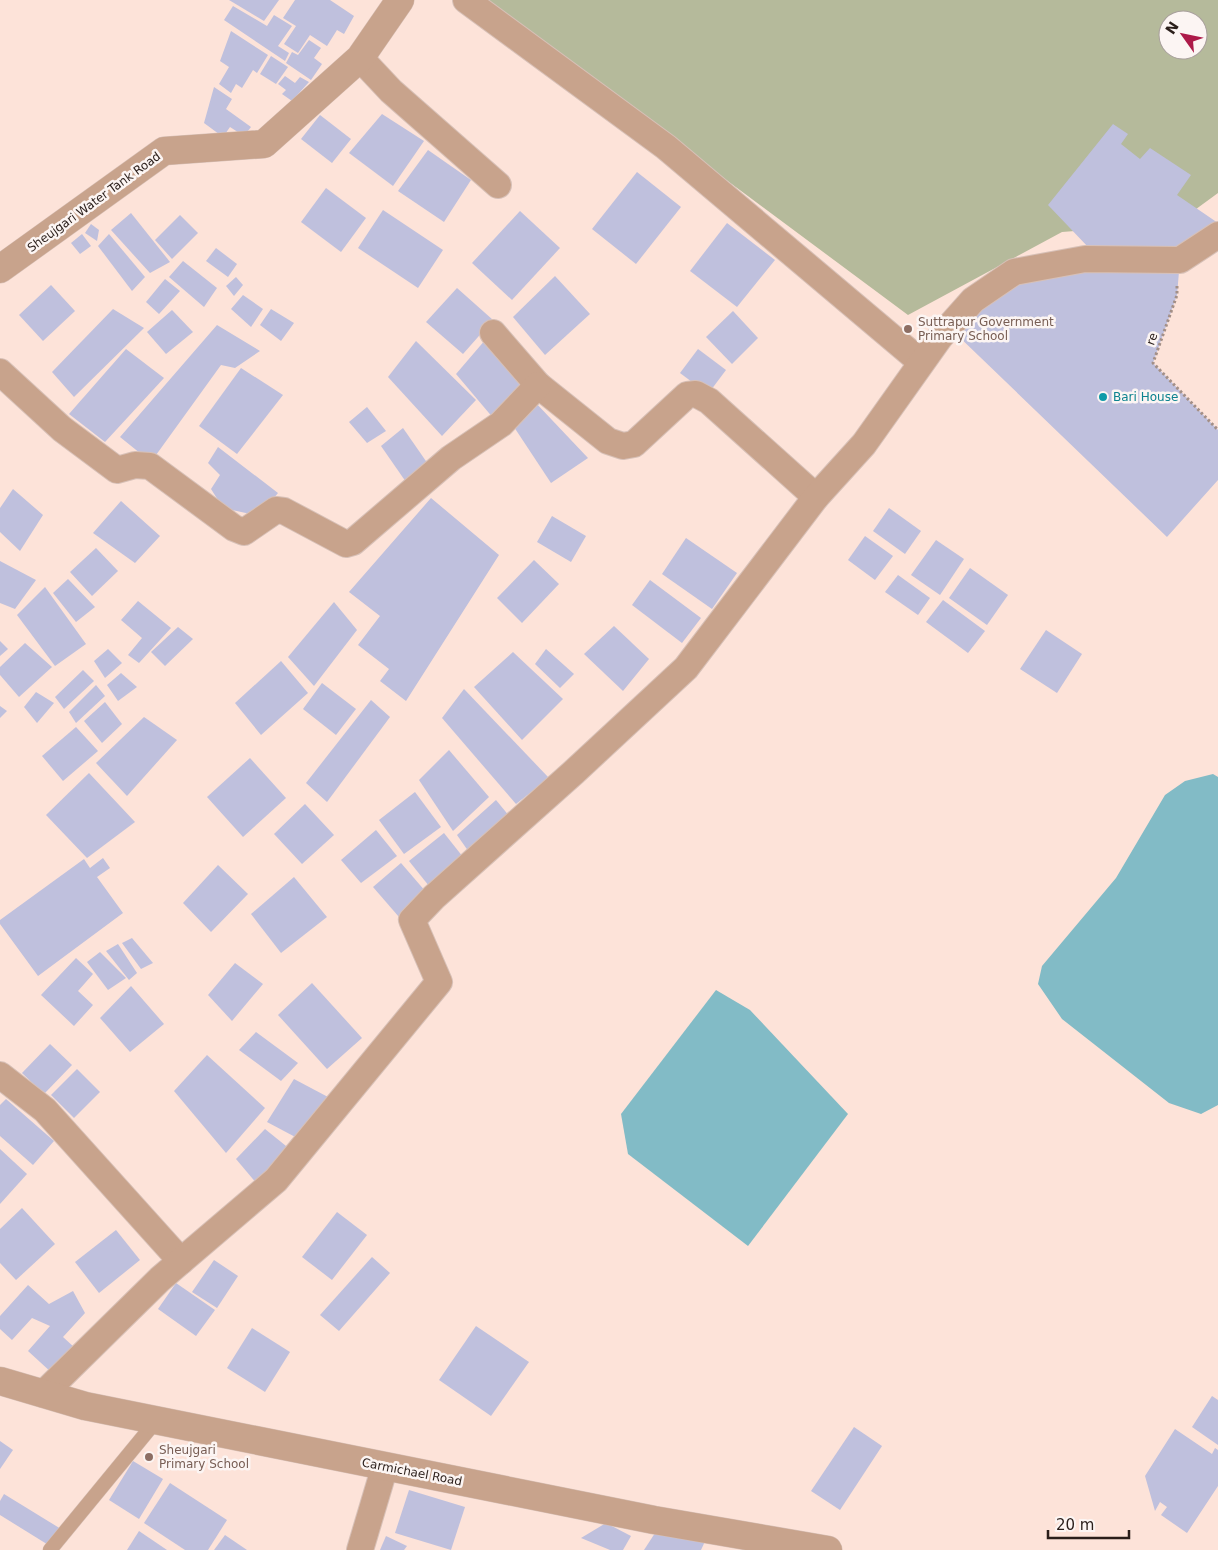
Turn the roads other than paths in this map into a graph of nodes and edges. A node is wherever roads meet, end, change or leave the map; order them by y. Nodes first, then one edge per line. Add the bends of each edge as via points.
1 (400, 0) edge
2 (466, 0) edge
3 (360, 58) junction
4 (498, 185) dead end
5 (1218, 235) edge
6 (0, 269) edge
7 (493, 333) dead end
8 (921, 362) junction
9 (0, 372) edge
10 (538, 385) junction
11 (816, 497) junction
12 (0, 1074) edge
13 (181, 1261) junction
14 (0, 1381) edge
15 (43, 1394) junction
16 (156, 1420) junction
17 (385, 1466) junction
18 (784, 1546) edge
19 (50, 1550) edge
20 (360, 1550) edge
21 (828, 1550) edge

1 - 3 street, Sheujgari Water Tank Road
2 - 8 street via 666,147
3 - 4 street via 391,91
3 - 6 street, Sheujgari Water Tank Road via 264,144 164,151
5 - 8 street via 1180,260 1085,260 1014,272 973,300
7 - 10 street
8 - 11 street via 864,444
9 - 10 street via 62,429 117,470 135,465 150,466 244,532 276,510 284,511 346,544 353,542 451,458 501,424
10 - 11 street via 608,441 623,446 634,444 687,395 696,394 710,401
11 - 13 street via 686,668 412,920 439,982 276,1180
12 - 13 street via 44,1110
13 - 15 street
14 - 15 street, Carmichael Road
15 - 16 street, Carmichael Road
16 - 17 street, Carmichael Road
16 - 19 lane
17 - 18 street, Carmichael Road
17 - 20 street
18 - 21 street, Carmichael Road

